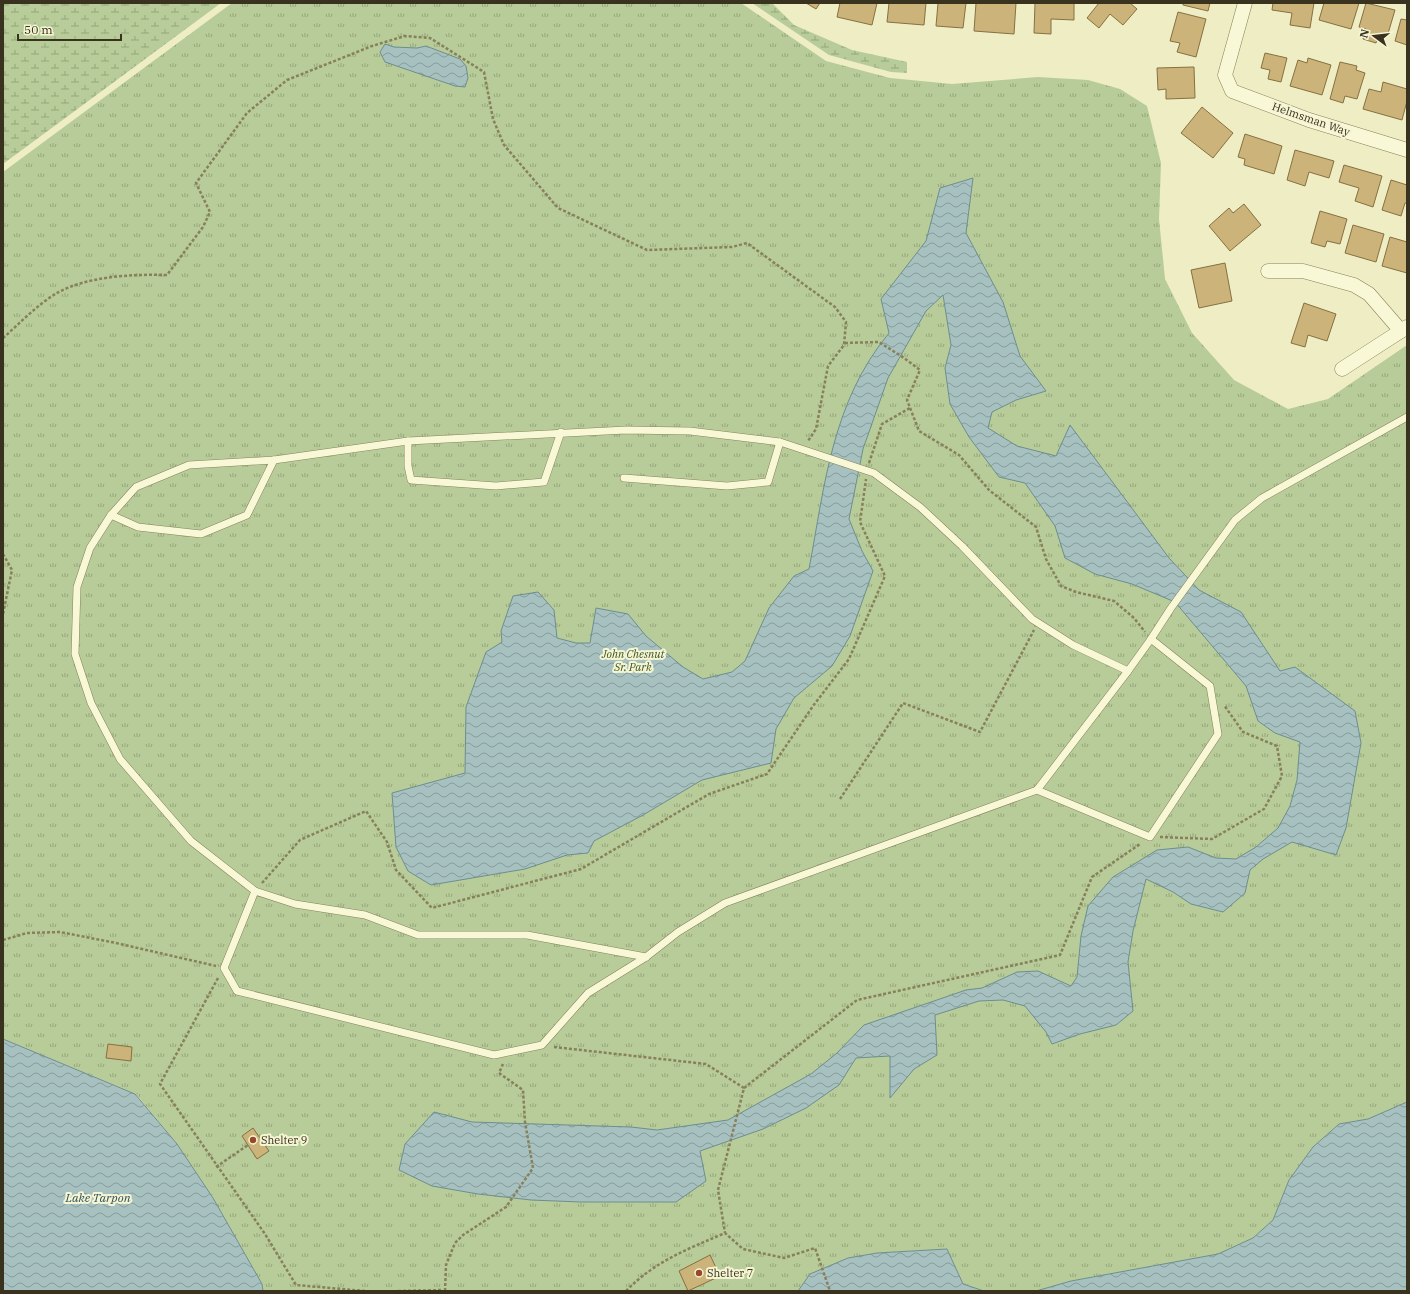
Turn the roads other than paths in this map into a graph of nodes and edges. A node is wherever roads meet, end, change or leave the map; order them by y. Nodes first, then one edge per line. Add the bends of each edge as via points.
1 (1245, 3) edge
2 (1407, 150) edge
3 (1268, 271) dead end
4 (1404, 329) edge
5 (1342, 369) dead end
6 (1407, 417) edge
7 (561, 432) junction
8 (408, 441) junction
9 (780, 442) junction
10 (274, 460) junction
11 (624, 478) dead end
12 (111, 515) junction
13 (1150, 639) junction
14 (1128, 671) junction
15 (1037, 790) junction
16 (255, 891) junction
17 (646, 957) junction

1 - 2 street, Helmsman Way via 1225,75 1232,91 1309,120
3 - 4 street via 1302,271 1354,285 1369,294
4 - 5 street
6 - 13 lane via 1262,498 1235,520
7 - 8 lane
7 - 8 lane via 544,482 496,486 411,480
7 - 9 lane via 690,431
8 - 10 lane
9 - 11 lane via 768,482 727,486
9 - 14 lane via 874,473 920,507 962,546 1032,619 1073,645
10 - 12 lane via 189,465 136,487
10 - 12 lane via 247,515 201,534 138,528
12 - 16 lane via 90,548 77,586 75,654 91,704 120,759 192,841
13 - 14 lane
13 - 15 lane via 1210,686 1218,734 1150,836
14 - 15 lane
15 - 17 lane via 725,903 678,932
16 - 17 lane via 295,904 365,915 418,935 528,935
16 - 17 lane via 224,968 237,991 494,1055 542,1045 588,993

